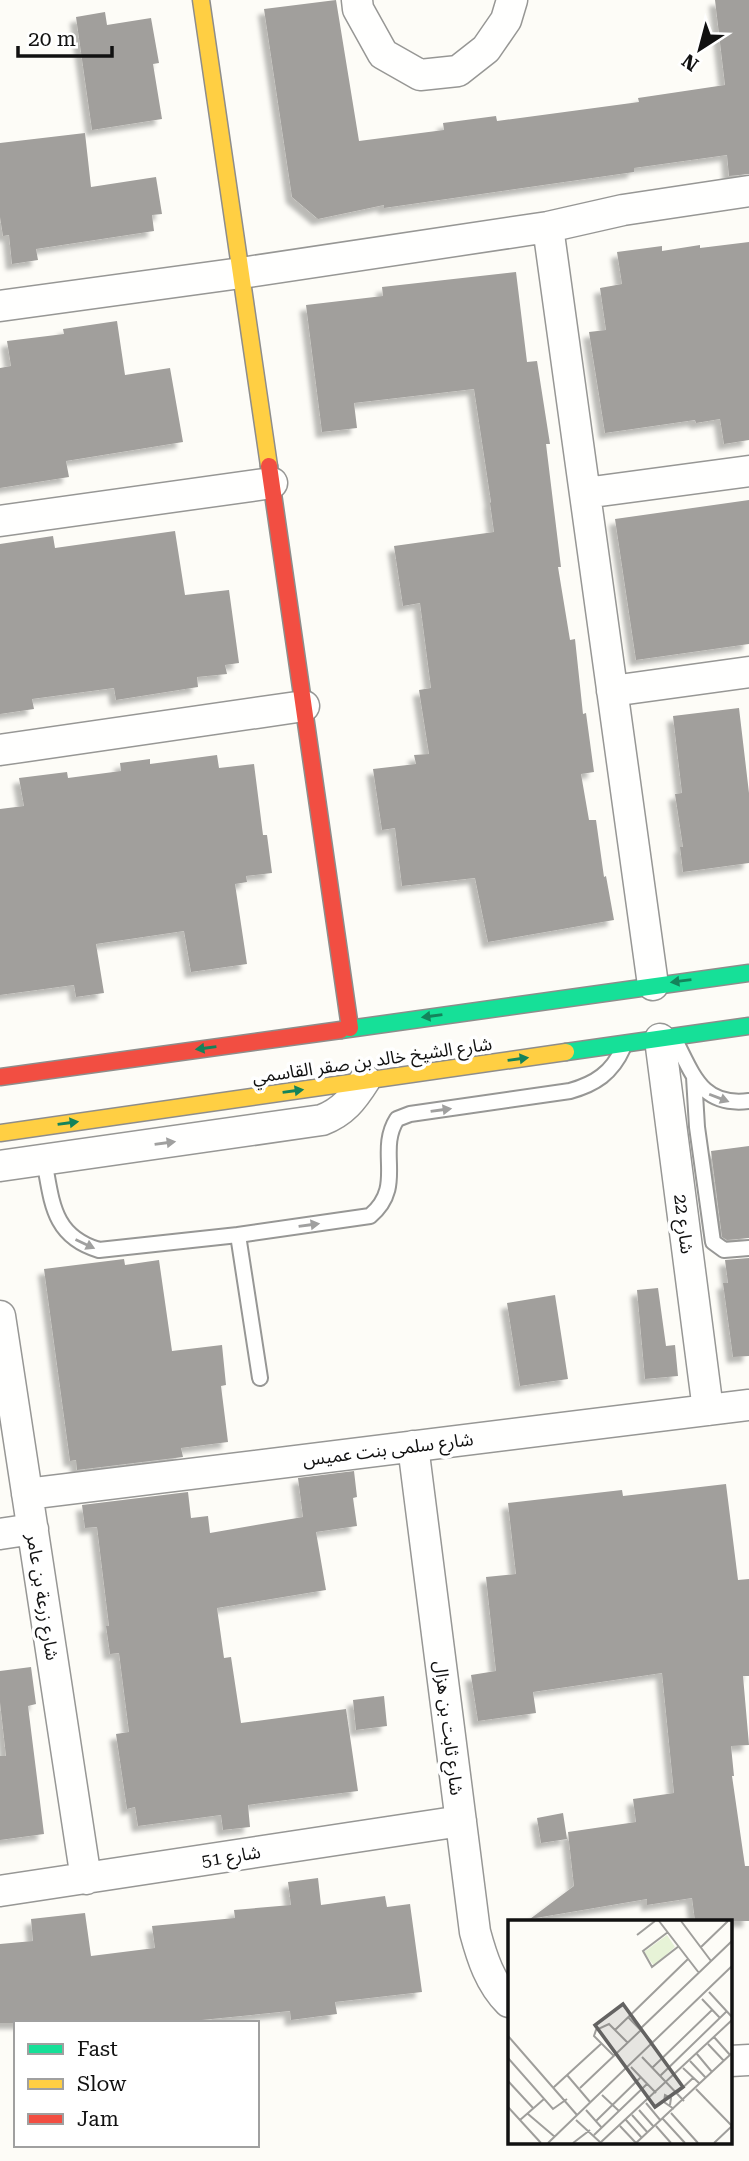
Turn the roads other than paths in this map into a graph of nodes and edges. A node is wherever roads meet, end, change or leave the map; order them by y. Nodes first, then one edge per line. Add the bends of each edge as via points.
1 (201, 0) edge
2 (357, 0) edge
3 (512, 0) edge
4 (749, 191) edge
5 (548, 227) junction
6 (241, 273) junction
7 (0, 306) edge
8 (749, 471) edge
9 (272, 483) junction
10 (585, 493) junction
11 (0, 521) edge
12 (749, 672) edge
13 (611, 691) junction
14 (304, 706) junction
15 (0, 750) edge
16 (749, 973) edge
17 (653, 985) junction
18 (749, 1026) edge
19 (350, 1028) junction
20 (667, 1038) junction
21 (625, 1044) junction
22 (0, 1077) edge
23 (694, 1077) junction
24 (365, 1080) junction
25 (749, 1101) edge
26 (0, 1133) edge
27 (44, 1160) junction
28 (0, 1166) edge
29 (238, 1235) junction
30 (749, 1248) edge
31 (0, 1316) edge
32 (260, 1378) dead end
33 (749, 1405) edge
34 (708, 1410) junction
35 (413, 1446) junction
36 (27, 1494) junction
37 (33, 1529) junction
38 (0, 1534) edge
39 (461, 1821) junction
40 (86, 1878) junction
41 (0, 1891) edge
42 (508, 2001) edge

1 - 6 main road
2 - 3 street via 383,54 420,75 458,71 486,49 506,20
4 - 5 street via 622,210
5 - 6 street
5 - 10 street
6 - 7 street
6 - 9 main road
8 - 10 street
9 - 11 street
9 - 14 main road
10 - 13 street
12 - 13 street
13 - 17 street
14 - 15 street
14 - 19 main road
16 -> 17 main road, شارع الشيخ خالد بن صقر القاسمي
17 -> 19 main road, شارع الشيخ خالد بن صقر القاسمي
18 - 20 main road, شارع الشيخ خالد بن صقر القاسمي
19 -> 22 main road, شارع الشيخ خالد بن صقر القاسمي
20 - 21 main road, شارع الشيخ خالد بن صقر القاسمي
20 - 23 lane
20 - 34 street, شارع 22
24 -> 21 main road, شارع الشيخ خالد بن صقر القاسمي
29 -> 21 lane via 370,1216 388,1195 390,1140 397,1119 589,1086 605,1076
23 -> 25 lane via 719,1100
23 - 30 lane via 713,1242 724,1250
26 -> 24 main road, شارع الشيخ خالد بن صقر القاسمي
27 -> 24 street via 322,1120 346,1107
27 - 28 street
27 -> 29 lane via 60,1225 84,1246 115,1250
29 - 32 lane
31 - 36 street, شارع زرعة بن عامر
33 - 34 street, شارع سلمى بنت عميس
34 - 35 street, شارع سلمى بنت عميس
35 - 36 street, شارع سلمى بنت عميس
35 - 39 street, شارع ثابت بن هزال
36 - 37 street, شارع زرعة بن عامر
37 - 38 street
37 - 40 street, شارع زرعة بن عامر
39 - 40 street, شارع 51
39 - 42 street, شارع ثابت بن هزال via 475,1932 484,1965
40 - 41 street, شارع 51

